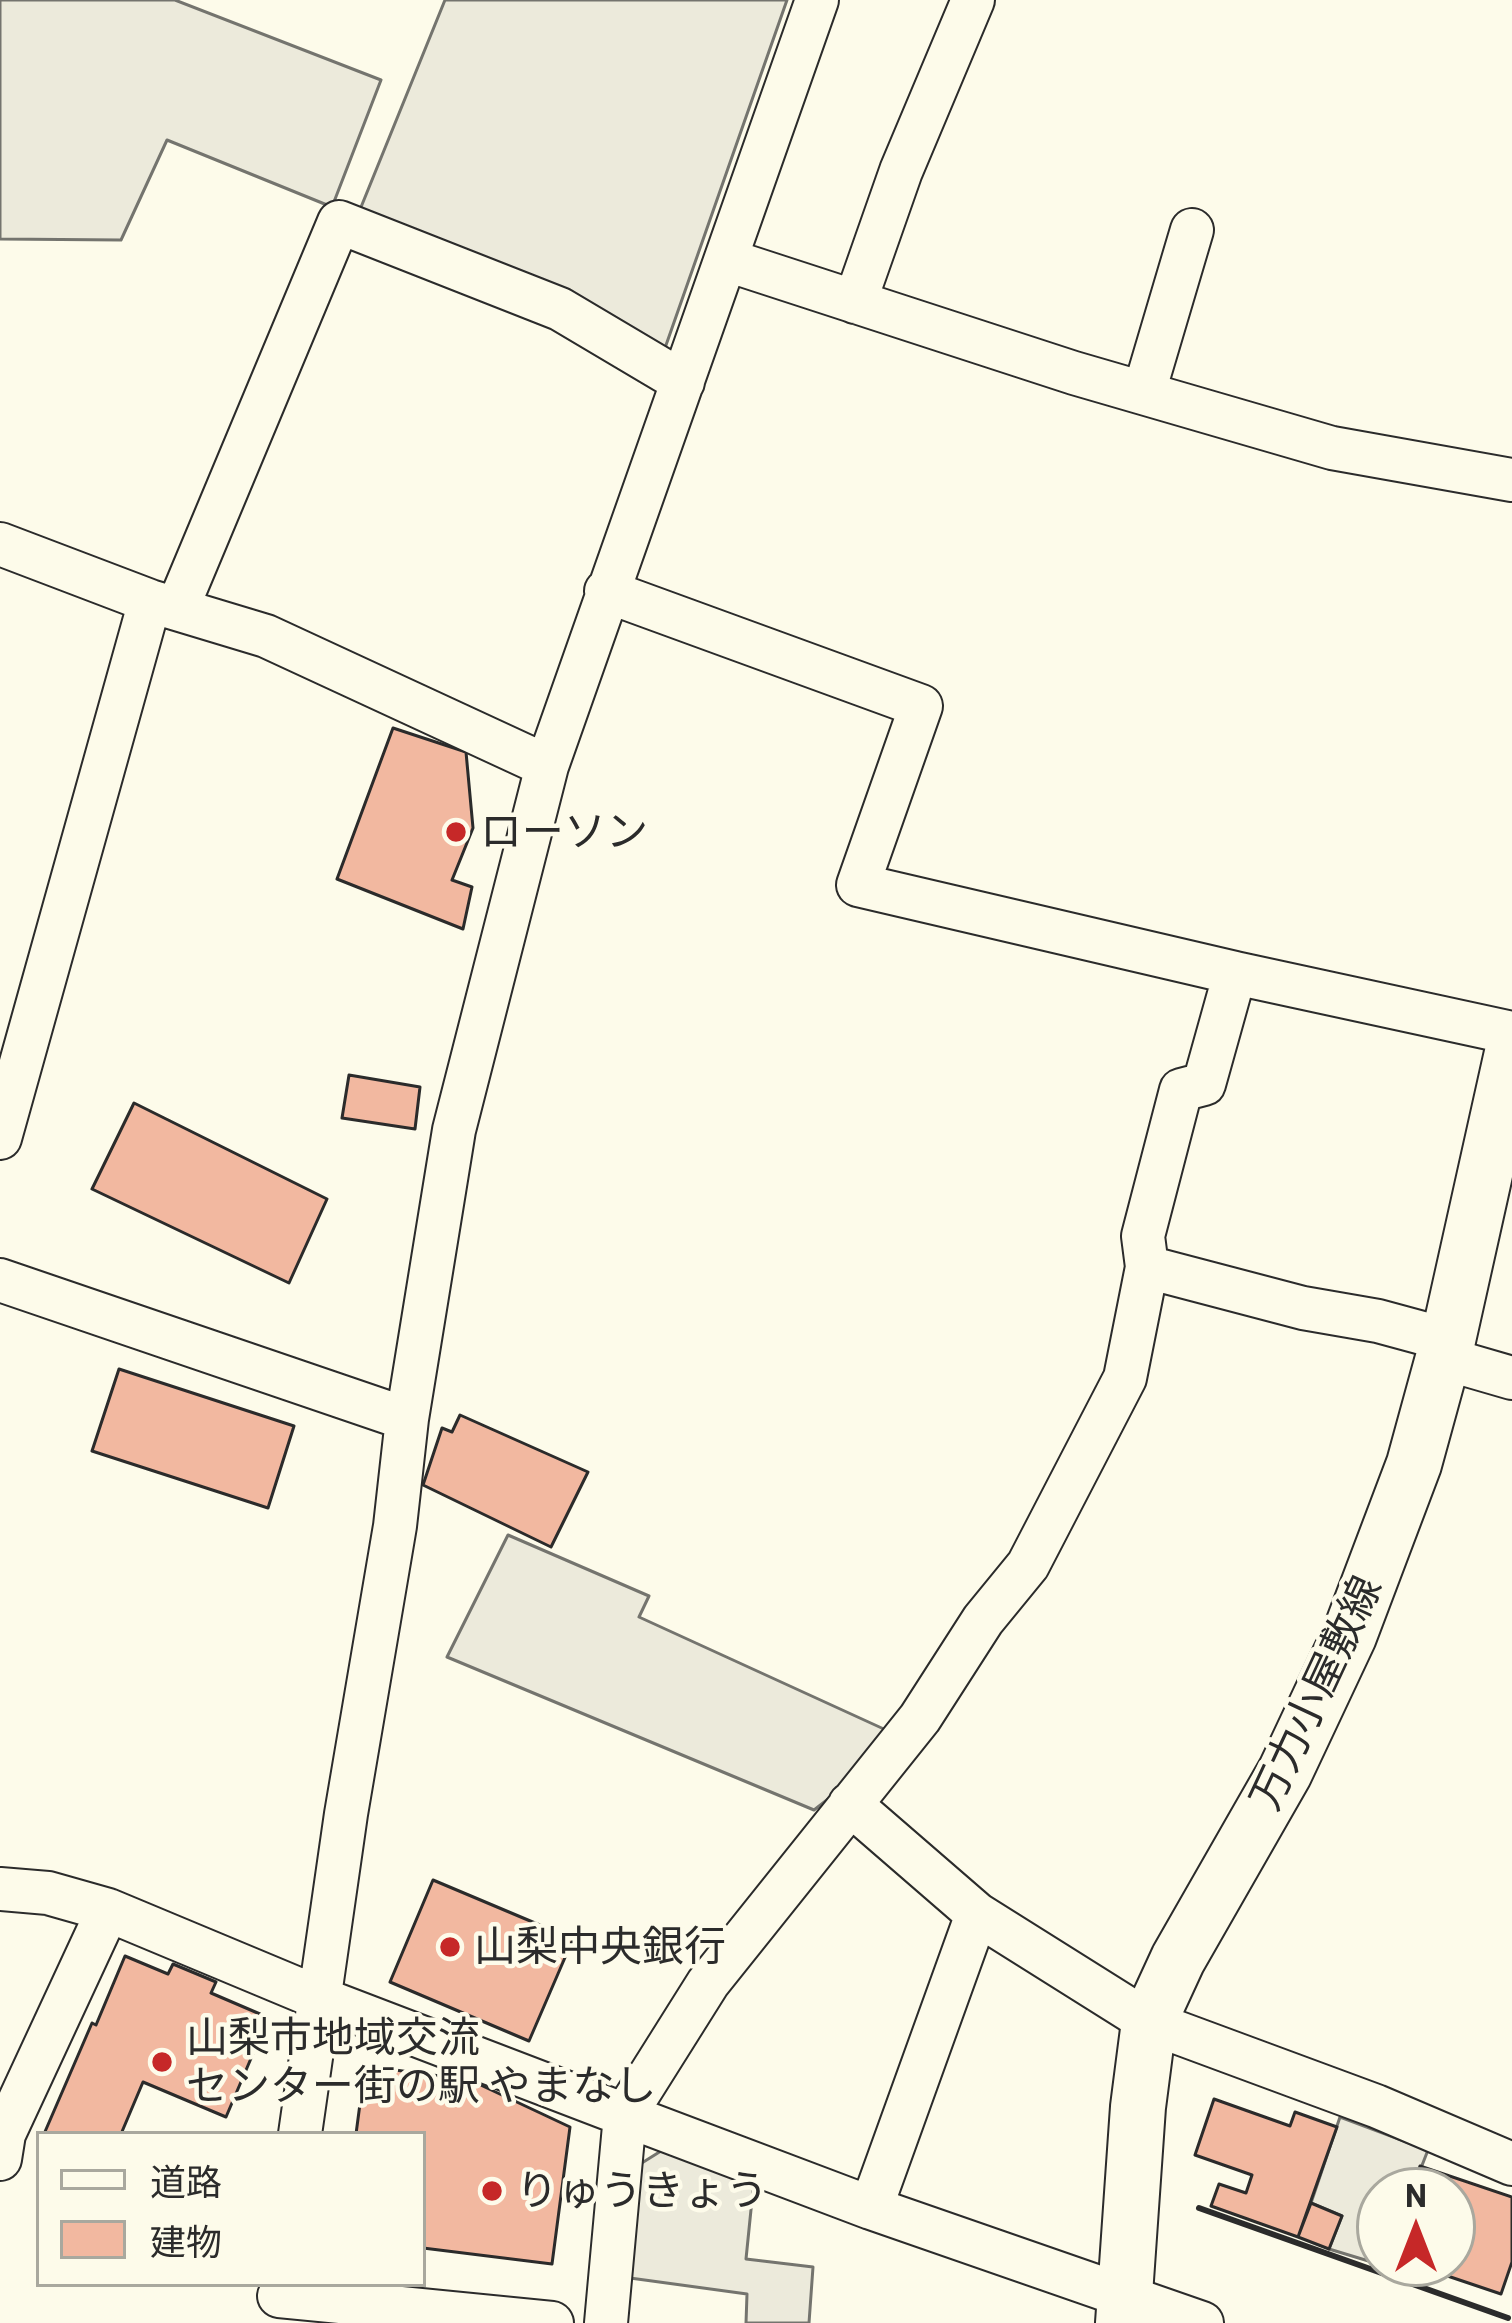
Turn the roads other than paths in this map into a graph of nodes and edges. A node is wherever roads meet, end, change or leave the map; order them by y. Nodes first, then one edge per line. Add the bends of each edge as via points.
1 (817, 0) edge
2 (973, 0) edge
3 (1192, 230) dead end
4 (727, 260) junction
5 (855, 302) junction
6 (683, 382) junction
7 (1144, 392) junction
8 (1512, 480) edge
9 (0, 544) edge
10 (606, 591) junction
11 (164, 605) junction
12 (547, 766) junction
13 (1235, 973) junction
14 (1512, 1033) edge
15 (1512, 1053) edge
16 (0, 1138) edge
17 (1147, 1267) junction
18 (0, 1280) edge
19 (1446, 1349) junction
20 (1512, 1378) edge
21 (407, 1419) junction
22 (850, 1804) junction
23 (0, 1889) edge
24 (107, 1910) junction
25 (977, 1913) junction
26 (319, 1998) junction
27 (1149, 2022) junction
28 (625, 2115) junction
29 (301, 2131) edge
30 (1, 2142) edge
31 (1512, 2164) edge
32 (872, 2208) junction
33 (278, 2301) edge
34 (1124, 2309) edge
35 (552, 2323) edge
36 (606, 2323) edge
37 (1202, 2323) edge

1 - 4 street
2 - 5 street
3 - 7 street
4 - 5 street
4 - 6 street
5 - 7 street
6 - 10 street
6 - 11 street via 560,309 339,222
7 - 8 street via 1332,448
9 - 11 street
10 - 12 street
10 - 13 street via 921,706 858,885
11 - 12 street via 266,636
11 - 16 street
12 - 21 street via 454,1130
13 - 14 street
13 - 17 street via 1204,1084 1181,1090 1143,1236
15 - 19 main road, 万力小屋敷線
17 - 19 street via 1378,1321
17 - 22 street via 1125,1378 1028,1565
18 - 21 street
19 - 20 street
19 - 27 main road, 万力小屋敷線 via 1414,1464 1349,1636
21 - 26 street
22 - 25 street
22 - 28 street via 708,1983
23 - 24 street
24 - 26 street
24 - 30 street
25 - 27 street
25 - 32 street
26 - 28 street
26 - 29 street
27 - 31 street
27 - 34 main road, 万力小屋敷線
28 - 32 street
28 - 36 street
32 - 34 street
33 - 35 street
34 - 37 street

